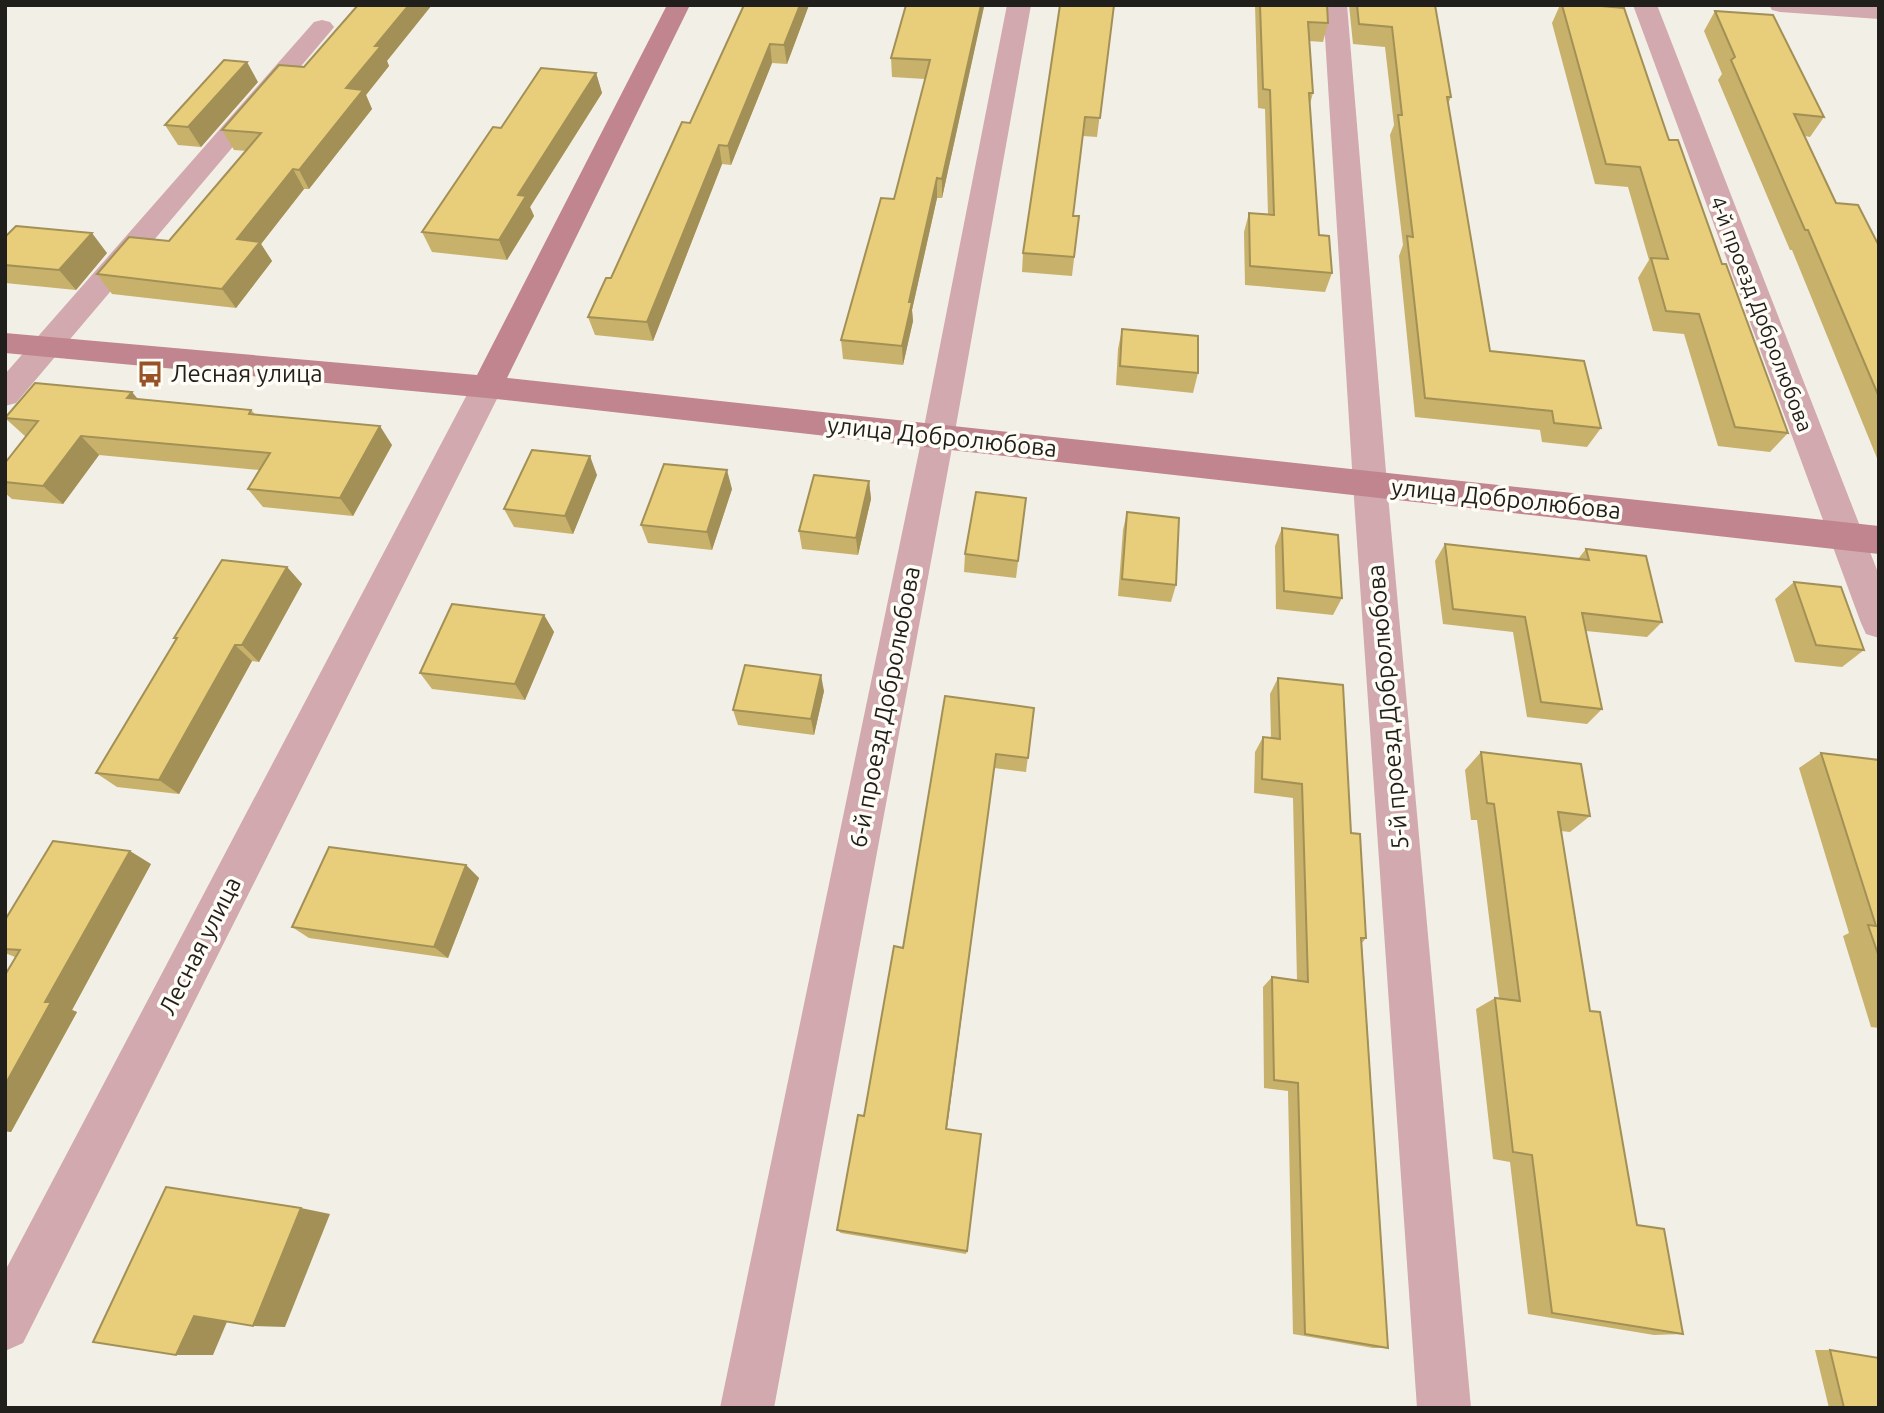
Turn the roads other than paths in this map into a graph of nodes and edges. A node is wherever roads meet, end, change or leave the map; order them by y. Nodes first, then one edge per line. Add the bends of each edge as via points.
1 (679, 5) edge
2 (1019, 5) edge
3 (1335, 5) edge
4 (1645, 5) edge
5 (1780, 5) edge
6 (1879, 12) edge
7 (322, 27) dead end
8 (5, 343) edge
9 (45, 347) junction
10 (487, 387) junction
11 (5, 395) edge
12 (938, 437) junction
13 (1370, 484) junction
14 (1845, 536) junction
15 (1879, 540) edge
16 (1879, 624) edge
17 (5, 1325) edge
18 (747, 1408) edge
19 (1444, 1408) edge

1 - 10 street, Лесная улица
2 - 12 street, 6-й проезд Добролюбова
3 - 13 street, 5-й проезд Добролюбова
4 - 14 street, 4-й проезд Добролюбова
5 - 6 street
7 - 9 street
8 - 9 street, улица Добролюбова
9 - 10 street, улица Добролюбова
9 - 11 street
10 - 12 street, улица Добролюбова
10 - 17 street, Лесная улица
12 - 13 street, улица Добролюбова
12 - 18 street, 6-й проезд Добролюбова
13 - 14 street, улица Добролюбова
13 - 19 street, 5-й проезд Добролюбова
14 - 15 street, улица Добролюбова
14 - 16 street, 4-й проезд Добролюбова

